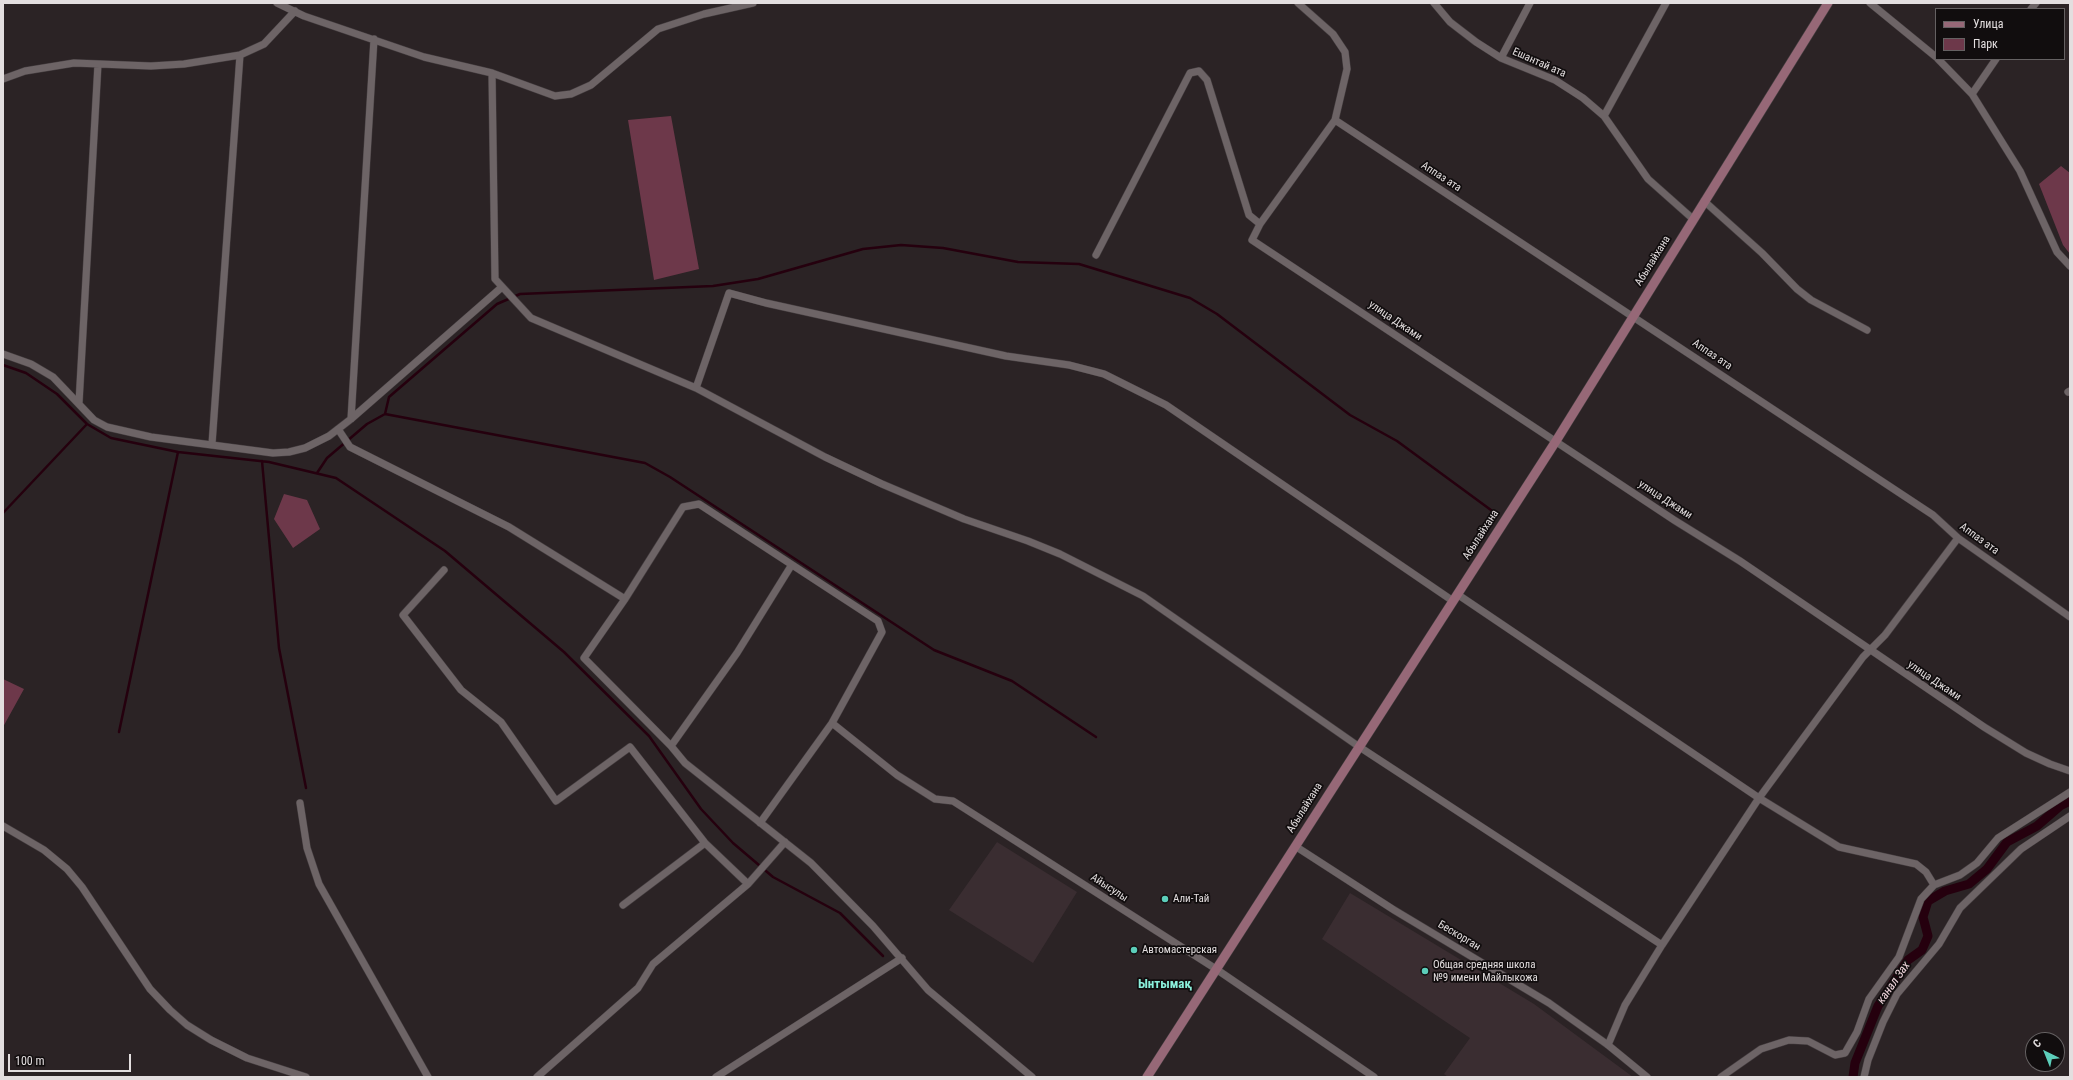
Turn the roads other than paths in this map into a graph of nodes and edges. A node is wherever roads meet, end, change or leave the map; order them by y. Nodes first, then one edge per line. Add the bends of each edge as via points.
1 (277, 3) edge
2 (753, 3) edge
3 (1298, 3) edge
4 (1434, 3) edge
5 (1530, 3) edge
6 (1666, 3) edge
7 (1828, 3) edge
8 (1870, 3) edge
9 (295, 11) junction
10 (374, 39) junction
11 (240, 56) junction
12 (1935, 56) edge
13 (1501, 58) junction
14 (1939, 60) edge
15 (1995, 60) edge
16 (98, 64) junction
17 (492, 73) junction
18 (3, 79) edge
19 (1972, 94) junction
20 (1604, 116) junction
21 (1335, 120) junction
22 (1704, 201) junction
23 (1693, 219) junction
24 (1260, 224) junction
25 (1096, 255) dead end
26 (2070, 266) edge
27 (502, 287) junction
28 (1633, 316) junction
29 (1867, 330) dead end
30 (3, 354) edge
31 (696, 388) junction
32 (79, 403) junction
33 (350, 419) junction
34 (338, 429) junction
35 (1556, 441) junction
36 (212, 444) junction
37 (1958, 538) junction
38 (791, 566) junction
39 (444, 570) dead end
40 (1455, 598) junction
41 (625, 599) junction
42 (2070, 616) edge
43 (1869, 650) junction
44 (832, 723) junction
45 (671, 746) junction
46 (1358, 746) junction
47 (2070, 771) edge
48 (2070, 792) edge
49 (1759, 798) junction
50 (300, 803) dead end
51 (2070, 816) edge
52 (760, 823) junction
53 (3, 826) edge
54 (785, 842) junction
55 (705, 843) junction
56 (1295, 846) junction
57 (748, 884) junction
58 (1934, 885) junction
59 (623, 905) dead end
60 (1662, 945) junction
61 (902, 958) junction
62 (1216, 969) junction
63 (1608, 1045) junction
64 (306, 1077) edge
65 (428, 1077) edge
66 (537, 1077) edge
67 (716, 1077) edge
68 (1032, 1077) edge
69 (1148, 1077) edge
70 (1374, 1077) edge
71 (1647, 1077) edge
72 (1721, 1077) edge
73 (1864, 1077) edge

1 - 9 street
2 - 17 street via 704,14 658,29 592,85 571,94 554,96
3 - 21 street via 1333,34 1345,52 1347,69
4 - 13 street, Ешантай ата via 1450,22
5 - 13 street
6 - 20 street
7 - 22 main road, Абылайхана
8 - 12 street
9 - 10 street
9 - 11 street via 264,44
10 - 17 street via 424,57
10 - 33 street
11 - 16 street via 151,66
11 - 36 street
13 - 20 street, Ешантай ата via 1555,80 1583,98
14 - 19 street
15 - 19 street
16 - 18 street via 74,63 25,71
16 - 32 street
17 - 27 street via 495,280
19 - 26 street via 2020,171 2057,252
20 - 23 street, Ешантай ата via 1648,179
21 - 24 street
21 - 28 street, Аппаз ата
22 - 23 main road, Абылайхана
22 - 29 street via 1811,300
23 - 28 main road, Абылайхана
24 - 25 street via 1249,215 1207,80 1198,71 1190,73
24 - 35 street, улица Джами via 1252,240
27 - 31 street via 531,318
27 - 33 street
28 - 35 main road, Абылайхана
28 - 37 street, Аппаз ата via 1933,515
30 - 32 street via 32,364 53,377
31 - 40 street via 729,293 1006,356 1069,365 1104,374 1166,405
31 - 46 street via 824,457 964,520 1054,552 1105,576 1149,600
32 - 36 street via 94,420 108,427 151,437
33 - 34 street
34 - 36 street via 305,448 289,452 273,453
34 - 41 street via 350,447 509,527
35 - 40 main road, Абылайхана
35 - 43 street, улица Джами via 1740,561
37 - 42 street, Аппаз ата
37 - 43 street via 1885,635
38 - 41 street via 699,504 683,507
38 - 44 street via 878,621 882,632
38 - 45 street via 737,653
39 - 55 street via 403,615 461,690 501,722 556,801 630,747
40 - 46 main road, Абылайхана
40 - 49 street
41 - 45 street via 584,658
43 - 47 street, улица Джами via 2020,749
43 - 49 street
44 - 52 street
44 - 62 street, Айысулы via 897,775 935,799 952,801
45 - 52 street via 684,763
46 - 56 main road, Абылайхана
46 - 60 street
48 - 58 street via 1998,838 1977,863 1960,875
49 - 58 street via 1839,847 1916,864 1926,872
49 - 60 street
50 - 65 street via 308,848 319,884
51 - 73 street via 2021,849 1960,908 1940,944 1897,994 1883,1022
52 - 54 street
53 - 64 street via 44,850 67,869 82,887 150,989 187,1025 247,1058
54 - 57 street
54 - 61 street via 811,863
55 - 57 street
55 - 59 street
56 - 62 main road, Абылайхана
56 - 63 street, Бескорган via 1394,910 1549,1003
57 - 66 street via 653,964 638,988
58 - 72 street via 1921,898 1899,957 1869,999 1857,1032 1845,1053 1835,1055 1808,1042 1789,1040 1761,1049
60 - 63 street via 1625,1005
61 - 67 street
61 - 68 street via 928,990
62 - 69 main road, Абылайхана
62 - 70 street, Айысулы
63 - 71 street, Бескорган

